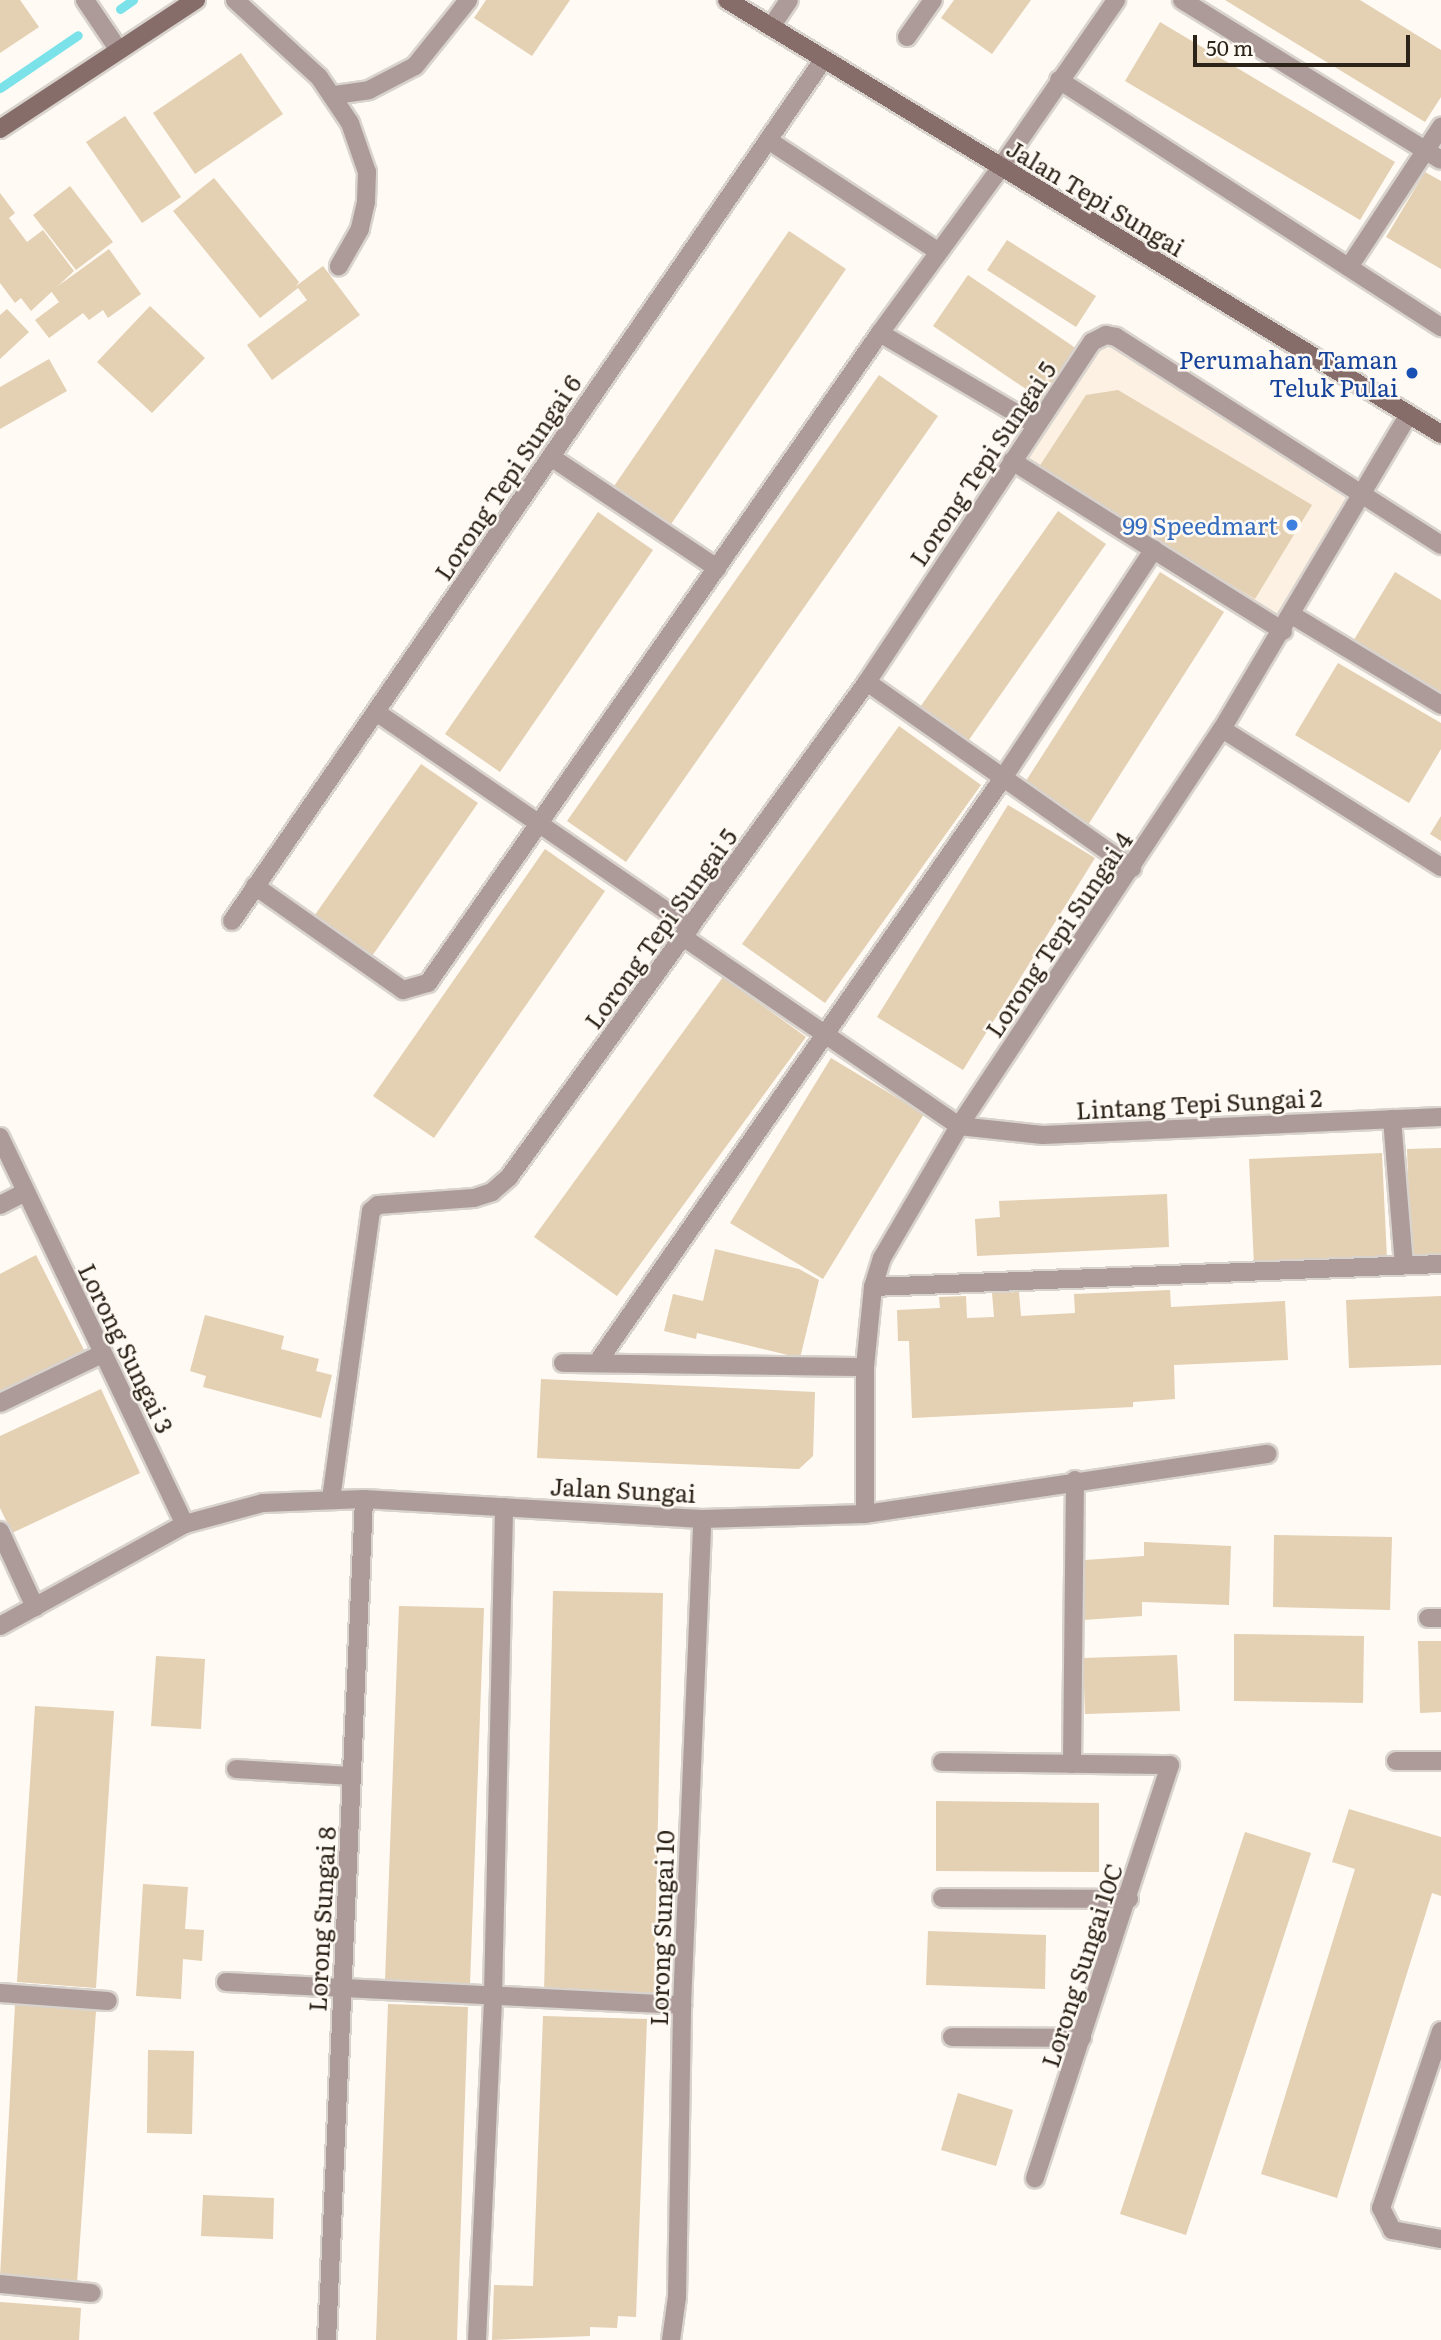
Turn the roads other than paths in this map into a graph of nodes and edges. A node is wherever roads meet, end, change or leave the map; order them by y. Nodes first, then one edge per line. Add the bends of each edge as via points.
1 (85, 0) edge
2 (197, 0) edge
3 (235, 0) edge
4 (468, 0) edge
5 (727, 0) edge
6 (789, 0) edge
7 (933, 0) edge
8 (1116, 0) edge
9 (1182, 0) edge
10 (771, 27) junction
11 (907, 37) dead end
12 (118, 49) junction
13 (823, 60) junction
14 (1059, 80) junction
15 (335, 95) junction
16 (1441, 127) edge
17 (0, 129) edge
18 (768, 141) junction
19 (1433, 155) edge
20 (1000, 167) junction
21 (939, 253) junction
22 (339, 266) dead end
23 (1349, 267) junction
24 (1441, 327) edge
25 (880, 333) junction
26 (1408, 416) junction
27 (1036, 425) junction
28 (1441, 434) edge
29 (551, 457) junction
30 (1012, 461) junction
31 (1361, 496) junction
32 (1441, 545) edge
33 (1154, 550) junction
34 (717, 568) junction
35 (1287, 623) junction
36 (867, 682) junction
37 (1441, 705) edge
38 (376, 712) junction
39 (1222, 729) junction
40 (1003, 778) junction
41 (540, 821) junction
42 (1441, 867) edge
43 (1132, 868) junction
44 (256, 886) junction
45 (232, 921) dead end
46 (687, 932) junction
47 (821, 1033) junction
48 (1441, 1116) edge
49 (1392, 1119) junction
50 (959, 1126) junction
51 (0, 1137) edge
52 (24, 1193) junction
53 (0, 1205) edge
54 (1404, 1264) junction
55 (1441, 1264) edge
56 (873, 1287) junction
57 (102, 1354) junction
58 (562, 1363) dead end
59 (597, 1363) junction
60 (865, 1367) junction
61 (0, 1403) edge
62 (1268, 1454) dead end
63 (1075, 1480) junction
64 (331, 1499) junction
65 (364, 1499) junction
66 (504, 1507) junction
67 (865, 1514) junction
68 (702, 1518) junction
69 (185, 1524) junction
70 (0, 1531) edge
71 (34, 1607) junction
72 (0, 1626) edge
73 (1396, 1761) dead end
74 (1441, 1761) edge
75 (942, 1762) dead end
76 (1072, 1763) junction
77 (236, 1769) dead end
78 (352, 1776) junction
79 (942, 1898) dead end
80 (1129, 1899) junction
81 (226, 1982) dead end
82 (342, 1989) junction
83 (0, 1993) edge
84 (493, 1995) junction
85 (108, 2001) dead end
86 (682, 2005) junction
87 (1441, 2031) edge
88 (952, 2037) dead end
89 (1083, 2038) junction
90 (1035, 2179) dead end
91 (1441, 2239) edge
92 (0, 2284) edge
93 (92, 2293) dead end
94 (327, 2340) edge
95 (477, 2340) edge
96 (671, 2340) edge

1 - 12 street
2 - 12 main road
3 - 15 street
4 - 15 street via 415,66 369,90
5 - 10 main road, Jalan Tepi Sungai
6 - 10 street
7 - 11 street
8 - 14 street
9 - 19 street
10 - 13 main road, Jalan Tepi Sungai
12 - 17 main road
13 - 18 street, Lorong Tepi Sungai 6
13 - 20 main road, Jalan Tepi Sungai
14 - 20 street
14 - 23 street
15 - 22 street via 367,172 360,229
16 - 19 street
18 - 21 street
18 - 29 street, Lorong Tepi Sungai 6
19 - 23 street
20 - 21 street
20 - 26 main road, Jalan Tepi Sungai
21 - 25 street
23 - 24 street
25 - 27 street
25 - 34 street
26 - 28 main road, Jalan Tepi Sungai
26 - 31 street, Lorong Tepi Sungai 4
27 - 30 street, Lorong Tepi Sungai 5
27 - 31 street, Lorong Tepi Sungai 5 via 1092,342 1106,335 1116,337
29 - 34 street
29 - 38 street, Lorong Tepi Sungai 6
30 - 33 street
30 - 36 street, Lorong Tepi Sungai 5
31 - 32 street
31 - 35 street, Lorong Tepi Sungai 4
33 - 35 street
33 - 40 street
34 - 41 street
35 - 37 street
35 - 39 street, Lorong Tepi Sungai 4
36 - 40 street
36 - 46 street, Lorong Tepi Sungai 5
38 - 41 street
38 - 44 street, Lorong Tepi Sungai 6
39 - 42 street
39 - 43 street, Lorong Tepi Sungai 4
40 - 43 street
40 - 47 street
41 - 44 street via 428,983 402,990
41 - 46 street
43 - 50 street, Lorong Tepi Sungai 4
44 - 45 street, Lorong Tepi Sungai 6
46 - 47 street
46 - 64 street, Lorong Tepi Sungai 5 via 509,1177 492,1192 474,1198 378,1205 371,1211
47 - 50 street
47 - 59 street
48 - 49 street, Lintang Tepi Sungai 2
49 - 50 street, Lintang Tepi Sungai 2 via 1043,1135
49 - 54 street
50 - 56 street, Lorong Tepi Sungai 4 via 882,1258
51 - 52 street, Lorong Sungai 3
52 - 53 street
52 - 57 street, Lorong Sungai 3
54 - 55 street
54 - 56 street
56 - 60 street, Lorong Tepi Sungai 4
57 - 61 street
57 - 69 street, Lorong Sungai 3
58 - 59 street
59 - 60 street
60 - 67 street, Lorong Tepi Sungai 4
62 - 63 street, Jalan Sungai
63 - 67 street, Jalan Sungai
63 - 76 street
64 - 65 street, Jalan Sungai
64 - 69 street, Jalan Sungai via 263,1503
65 - 66 street, Jalan Sungai
65 - 78 street, Lorong Sungai 8
66 - 68 street, Jalan Sungai
66 - 84 street
67 - 68 street, Jalan Sungai
68 - 86 street, Lorong Sungai 10
69 - 71 street, Jalan Sungai
70 - 71 street
71 - 72 street, Jalan Sungai
73 - 74 street
75 - 76 street
76 - 80 street, Lorong Sungai 10C via 1170,1765
77 - 78 street
78 - 82 street, Lorong Sungai 8
79 - 80 street
80 - 89 street, Lorong Sungai 10C
81 - 82 street
82 - 84 street
82 - 94 street, Lorong Sungai 8
83 - 85 street
84 - 86 street
84 - 95 street
86 - 96 street, Lorong Sungai 10 via 677,2297
87 - 91 street via 1381,2208 1392,2230
88 - 89 street
89 - 90 street, Lorong Sungai 10C
92 - 93 street

